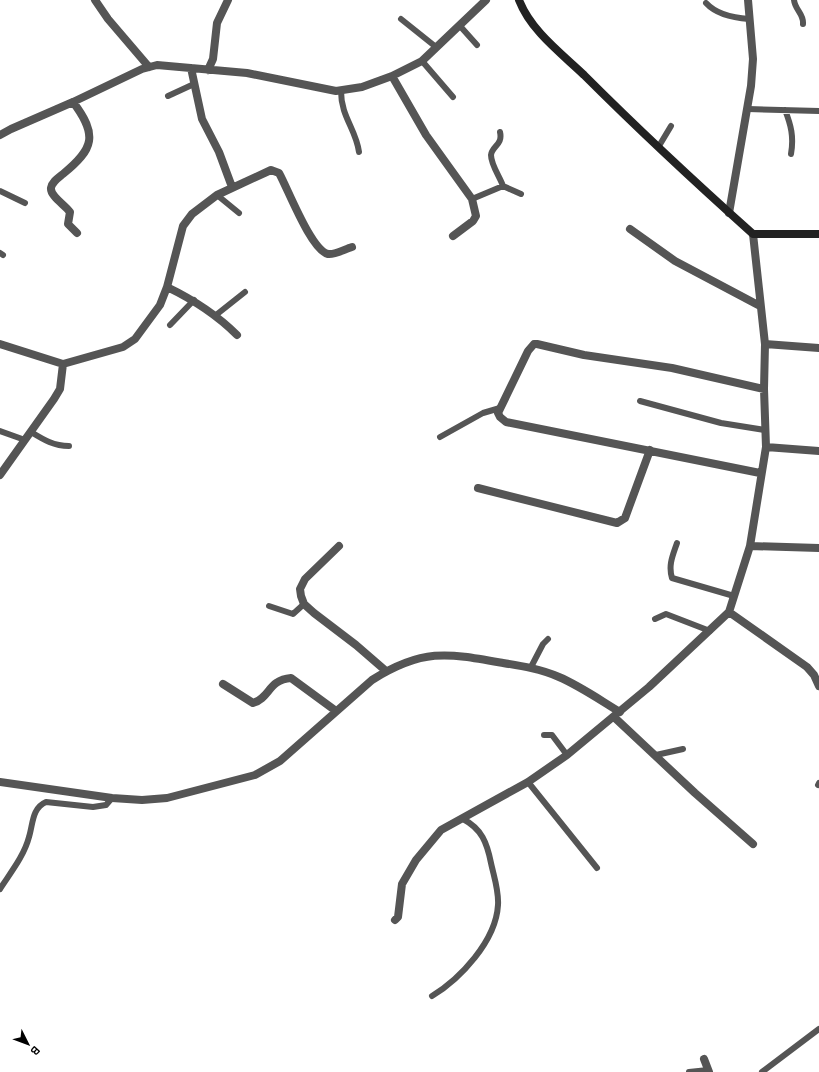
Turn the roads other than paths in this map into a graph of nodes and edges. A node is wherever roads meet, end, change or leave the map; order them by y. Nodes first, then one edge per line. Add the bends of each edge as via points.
1 (95, 0) edge
2 (228, 0) edge
3 (486, 0) edge
4 (519, 0) edge
5 (748, 0) edge
6 (794, 0) edge
7 (706, 3) dead end
8 (749, 19) junction
9 (401, 20) dead end
10 (803, 24) dead end
11 (460, 26) junction
12 (477, 45) dead end
13 (436, 47) junction
14 (422, 61) junction
15 (149, 67) junction
16 (192, 68) junction
17 (208, 70) junction
18 (392, 76) junction
19 (194, 84) junction
20 (341, 91) junction
21 (168, 96) dead end
22 (453, 97) dead end
23 (73, 102) junction
24 (748, 110) junction
25 (785, 110) junction
26 (819, 111) edge
27 (671, 126) dead end
28 (500, 132) dead end
29 (0, 135) edge
30 (659, 146) junction
31 (359, 152) dead end
32 (791, 154) dead end
33 (502, 186) junction
34 (232, 187) junction
35 (0, 191) edge
36 (521, 194) dead end
37 (217, 195) junction
38 (472, 199) junction
39 (25, 203) dead end
40 (238, 213) dead end
41 (729, 213) junction
42 (630, 229) dead end
43 (77, 233) dead end
44 (753, 234) junction
45 (819, 234) edge
46 (453, 236) dead end
47 (352, 247) dead end
48 (167, 287) junction
49 (246, 292) dead end
50 (194, 300) junction
51 (760, 306) junction
52 (216, 314) junction
53 (170, 325) dead end
54 (237, 335) dead end
55 (0, 344) edge
56 (765, 344) junction
57 (819, 348) edge
58 (63, 364) junction
59 (764, 389) junction
60 (640, 401) dead end
61 (500, 408) junction
62 (765, 430) junction
63 (0, 431) edge
64 (30, 432) junction
65 (440, 437) dead end
66 (25, 440) junction
67 (69, 446) dead end
68 (766, 447) junction
69 (650, 450) junction
70 (819, 451) edge
71 (760, 473) junction
72 (0, 476) edge
73 (478, 488) dead end
74 (677, 543) dead end
75 (338, 546) dead end
76 (750, 546) junction
77 (819, 548) edge
78 (734, 596) junction
79 (304, 604) junction
80 (269, 606) dead end
81 (728, 612) junction
82 (655, 619) dead end
83 (710, 631) junction
84 (548, 639) dead end
85 (531, 667) junction
86 (386, 671) junction
87 (815, 671) edge
88 (223, 684) dead end
89 (819, 686) edge
90 (336, 711) junction
91 (617, 715) junction
92 (544, 735) dead end
93 (683, 749) dead end
94 (567, 755) junction
95 (656, 755) junction
96 (0, 782) edge
97 (528, 782) junction
98 (112, 798) junction
99 (463, 819) junction
100 (753, 844) dead end
101 (598, 868) dead end
102 (0, 889) edge
103 (395, 920) dead end
104 (432, 996) dead end
105 (819, 1029) edge
106 (704, 1059) dead end
107 (709, 1071) edge
108 (689, 1072) edge
109 (762, 1072) edge

1 - 15 street
2 - 17 street via 217,22 213,59
3 - 11 street
4 - 30 street via 529,20
5 - 8 street
6 - 10 lane via 794,5 803,18
7 - 8 lane via 715,11
8 - 24 street via 753,59
9 - 13 lane
11 - 12 lane
11 - 13 street
13 - 14 street
14 - 18 street
14 - 22 lane
15 - 16 street via 158,65
15 - 23 street
16 - 17 street
16 - 19 street
17 - 20 street via 247,72
18 - 20 street via 362,87
18 - 38 street via 426,135
19 - 21 lane
19 - 34 street via 204,123 219,152
20 - 31 lane via 341,105 358,141
23 - 29 street
23 - 43 street via 88,126 88,145 78,162 54,181 51,188 52,194 70,212 68,224
24 - 25 lane
24 - 41 street
25 - 26 lane
25 - 32 lane via 792,127
27 - 30 lane
28 - 33 lane via 499,143 492,151 491,157
30 - 41 street
33 - 36 lane
33 - 38 lane
34 - 37 street
34 - 47 street via 276,170 282,177 313,241 321,251 329,254
35 - 39 lane
37 - 40 lane
37 - 48 street via 192,214 183,226
38 - 46 street via 476,216
41 - 44 street
42 - 51 street via 675,261
44 - 45 street
44 - 51 street
48 - 50 street
48 - 58 street via 160,305 135,339 123,347
49 - 52 lane
50 - 52 street
50 - 53 lane
51 - 56 street
52 - 54 street
55 - 58 street
56 - 57 street
56 - 59 street
58 - 64 street via 60,389
59 - 61 street via 672,368 584,355 534,344 528,351
59 - 62 street
60 - 62 lane via 721,423
61 - 65 lane via 483,413
61 - 69 street via 498,414 506,422
62 - 68 street
63 - 66 lane
64 - 66 street
64 - 67 lane via 47,442
66 - 72 street
68 - 70 street
68 - 71 street
69 - 71 street
69 - 73 street via 625,518 617,523
71 - 76 street
74 - 78 lane via 670,567 672,578
75 - 79 street via 305,579 300,589
76 - 77 street
76 - 78 street
78 - 81 street
79 - 80 lane via 293,614
79 - 86 street
81 - 83 street
81 - 87 street
82 - 83 lane via 666,614
83 - 91 street
84 - 85 lane
85 - 86 street via 456,654 436,654 415,659
85 - 91 street via 558,676
86 - 90 street
87 - 89 street
88 - 90 street via 253,703 264,696 274,683 291,678
90 - 98 street via 280,760 255,775 167,798
91 - 94 street
91 - 95 street
92 - 94 lane via 552,735
93 - 95 lane
94 - 97 street
95 - 100 street
96 - 98 street
97 - 99 street
97 - 101 lane
98 - 102 lane via 106,805 93,807 46,802 39,805 25,850
99 - 103 street via 442,830 416,860 402,884 398,917
99 - 104 lane via 476,826 484,839 497,887 498,906 494,924 485,944 474,959 441,991
105 - 109 lane
106 - 107 street
107 - 108 lane

